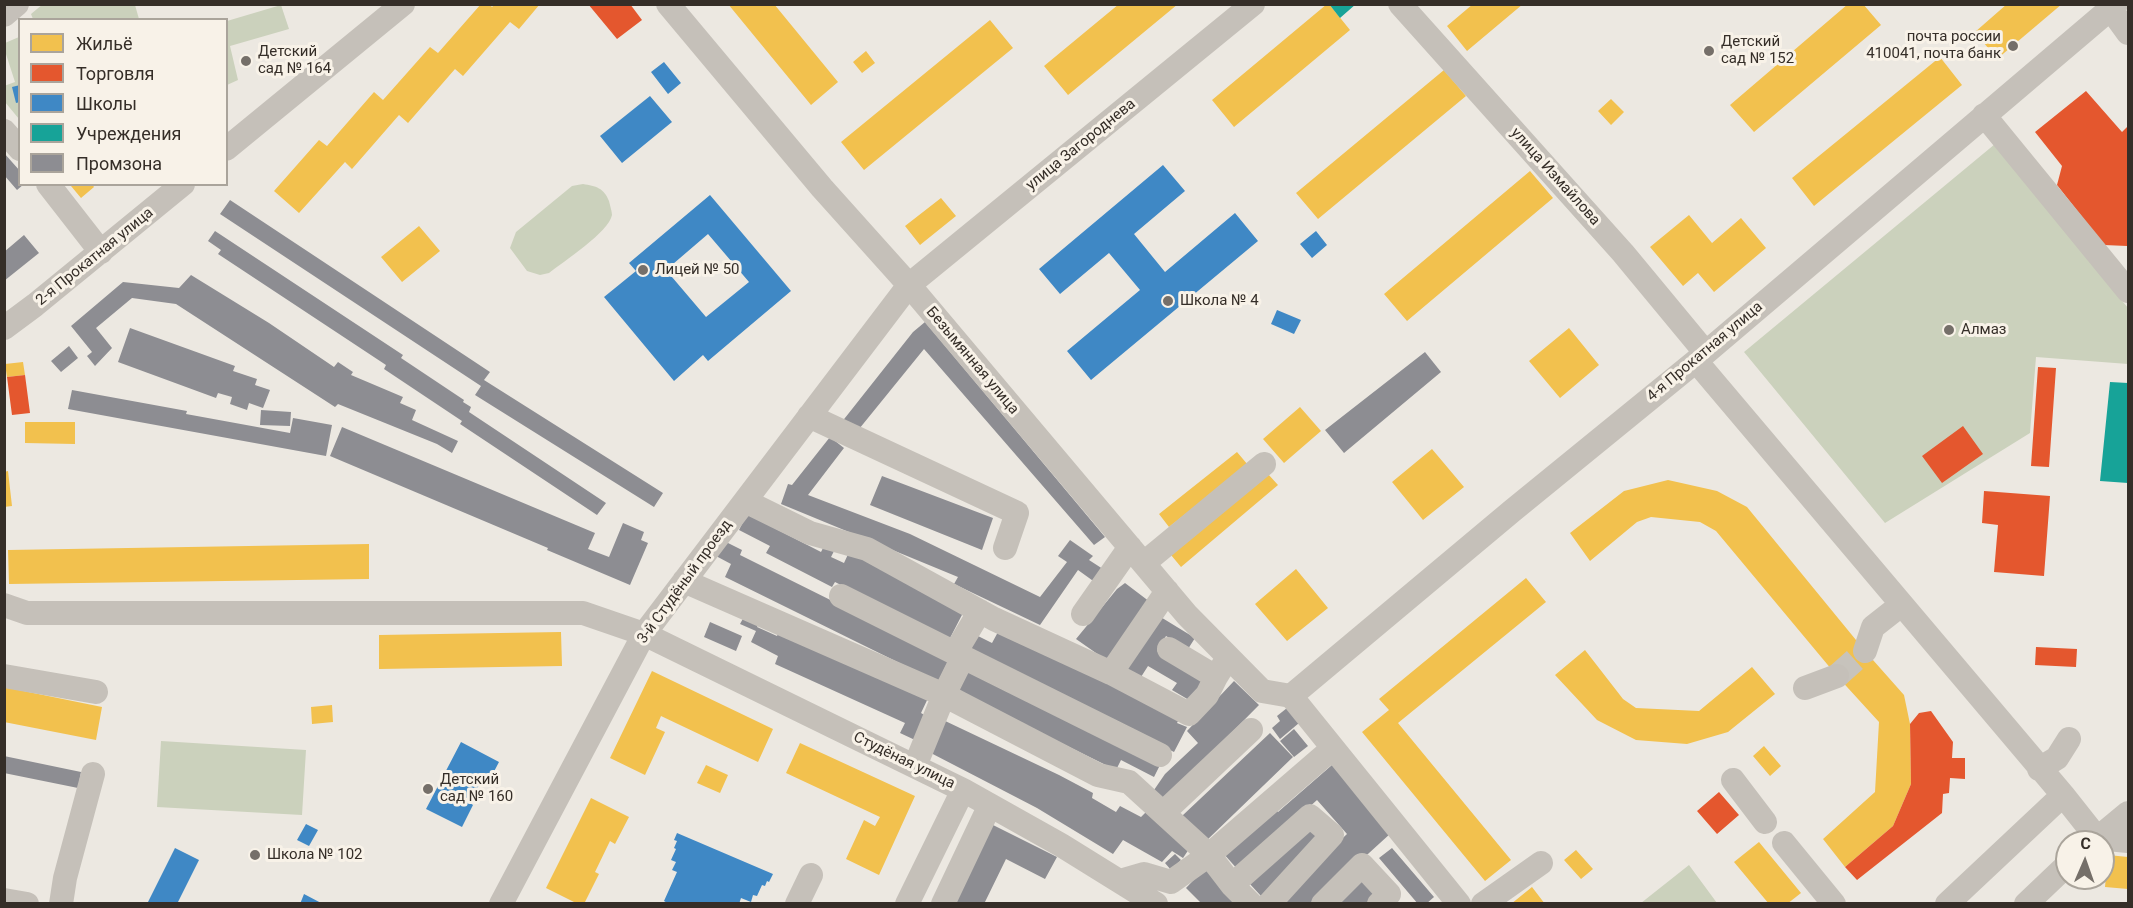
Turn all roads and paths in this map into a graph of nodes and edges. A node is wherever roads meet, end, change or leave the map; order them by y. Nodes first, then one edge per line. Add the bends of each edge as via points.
1 (17, 4) edge
2 (403, 4) edge
3 (668, 4) edge
4 (1253, 4) edge
5 (1400, 4) edge
6 (2111, 6) edge
7 (4, 15) edge
8 (2128, 33) edge
9 (1984, 116) junction
10 (4, 131) edge
11 (18, 147) edge
12 (228, 147) edge
13 (50, 186) edge
14 (181, 186) edge
15 (101, 252) junction
16 (909, 285) junction
17 (2128, 291) edge
18 (4, 328) edge
19 (1701, 356) junction
20 (810, 416) junction
21 (1264, 464) dead end
22 (745, 501) junction
23 (1005, 548) dead end
24 (1137, 555) junction
25 (684, 581) junction
26 (1167, 591) junction
27 (841, 596) dead end
28 (4, 604) edge
29 (1901, 605) junction
30 (980, 611) junction
31 (1083, 614) dead end
32 (644, 634) junction
33 (1169, 649) dead end
34 (1865, 651) tunnel mouth
35 (959, 655) junction
36 (1222, 666) junction
37 (1111, 673) junction
38 (4, 676) edge
39 (1837, 676) tunnel mouth
40 (1805, 688) dead end
41 (96, 692) dead end
42 (944, 695) junction
43 (1291, 696) junction
44 (1251, 730) dead end
45 (2069, 739) dead end
46 (1334, 748) junction
47 (1160, 755) dead end
48 (915, 766) junction
49 (2039, 769) junction
50 (93, 774) dead end
51 (1733, 780) dead end
52 (963, 790) junction
53 (2063, 795) junction
54 (990, 805) junction
55 (1163, 813) junction
56 (2128, 813) edge
57 (1765, 822) dead end
58 (2088, 830) edge
59 (2107, 830) edge
60 (1784, 843) dead end
61 (1209, 855) junction
62 (1541, 863) dead end
63 (812, 875) dead end
64 (2055, 876) edge
65 (1120, 881) junction
66 (1233, 885) junction
67 (4, 900) edge
68 (1387, 900) edge
69 (27, 903) edge
70 (61, 903) edge
71 (501, 903) edge
72 (797, 903) edge
73 (907, 903) edge
74 (942, 903) edge
75 (1156, 903) edge
76 (1251, 903) edge
77 (1269, 903) edge
78 (1323, 903) edge
79 (1459, 903) edge
80 (1483, 903) edge
81 (1834, 903) edge
82 (1947, 903) edge
83 (2026, 903) edge

1 - 7 street
2 - 12 street
3 - 16 street, Безымянная улица
4 - 16 street, улица Загороднева
5 - 19 street, улица Измайлова via 1623,253
6 - 8 street
6 - 9 street, 4-я Прокатная улица
9 - 17 street
9 - 19 street, 4-я Прокатная улица
10 - 11 street
13 - 15 street
14 - 15 street, 2-я Прокатная улица
15 - 18 street, 2-я Прокатная улица
16 - 20 street, 3-й Студёный проезд
16 - 24 street, Безымянная улица
19 - 29 street, улица Измайлова
19 - 43 street, 4-я Прокатная улица
20 - 22 street, 3-й Студёный проезд
20 - 23 street via 1017,513
21 - 24 street
22 - 25 street, 3-й Студёный проезд
22 - 30 street via 810,533 867,549
24 - 26 street, Безымянная улица
24 - 31 street
25 - 32 street, 3-й Студёный проезд
25 - 42 street
26 - 36 street, Безымянная улица
26 - 37 street
27 - 35 street
28 - 32 street, Студёная улица via 27,613 583,613
29 - 34 street via 1873,627
29 - 49 street, улица Измайлова
30 - 35 street
30 - 37 street
32 - 48 street, Студёная улица
32 - 71 street, 3-й Студёный проезд
33 - 36 street
35 - 42 street
35 - 47 street
36 - 37 street via 1207,695 1189,714
36 - 43 street, Безымянная улица via 1262,691
38 - 41 street
39 - 40 street
42 - 48 street
42 - 55 street via 1098,775 1129,782
43 - 46 street
44 - 55 street
45 - 49 street via 2057,758
46 - 61 street
46 - 79 street
48 - 52 street, Студёная улица
49 - 53 street, улица Измайлова
50 - 70 street
51 - 57 street
52 - 54 street, Студёная улица
52 - 73 street
53 - 58 street, улица Измайлова
53 - 82 street
54 - 65 street, Студёная улица
54 - 74 street
55 - 61 street
56 - 59 street
60 - 81 street
61 - 65 street via 1171,882 1144,874
61 - 66 street
62 - 80 street
63 - 72 street
64 - 83 street
65 - 75 street, Студёная улица
66 - 76 street
66 - 77 street via 1310,816 1332,835
67 - 69 street
68 - 78 street via 1362,865

